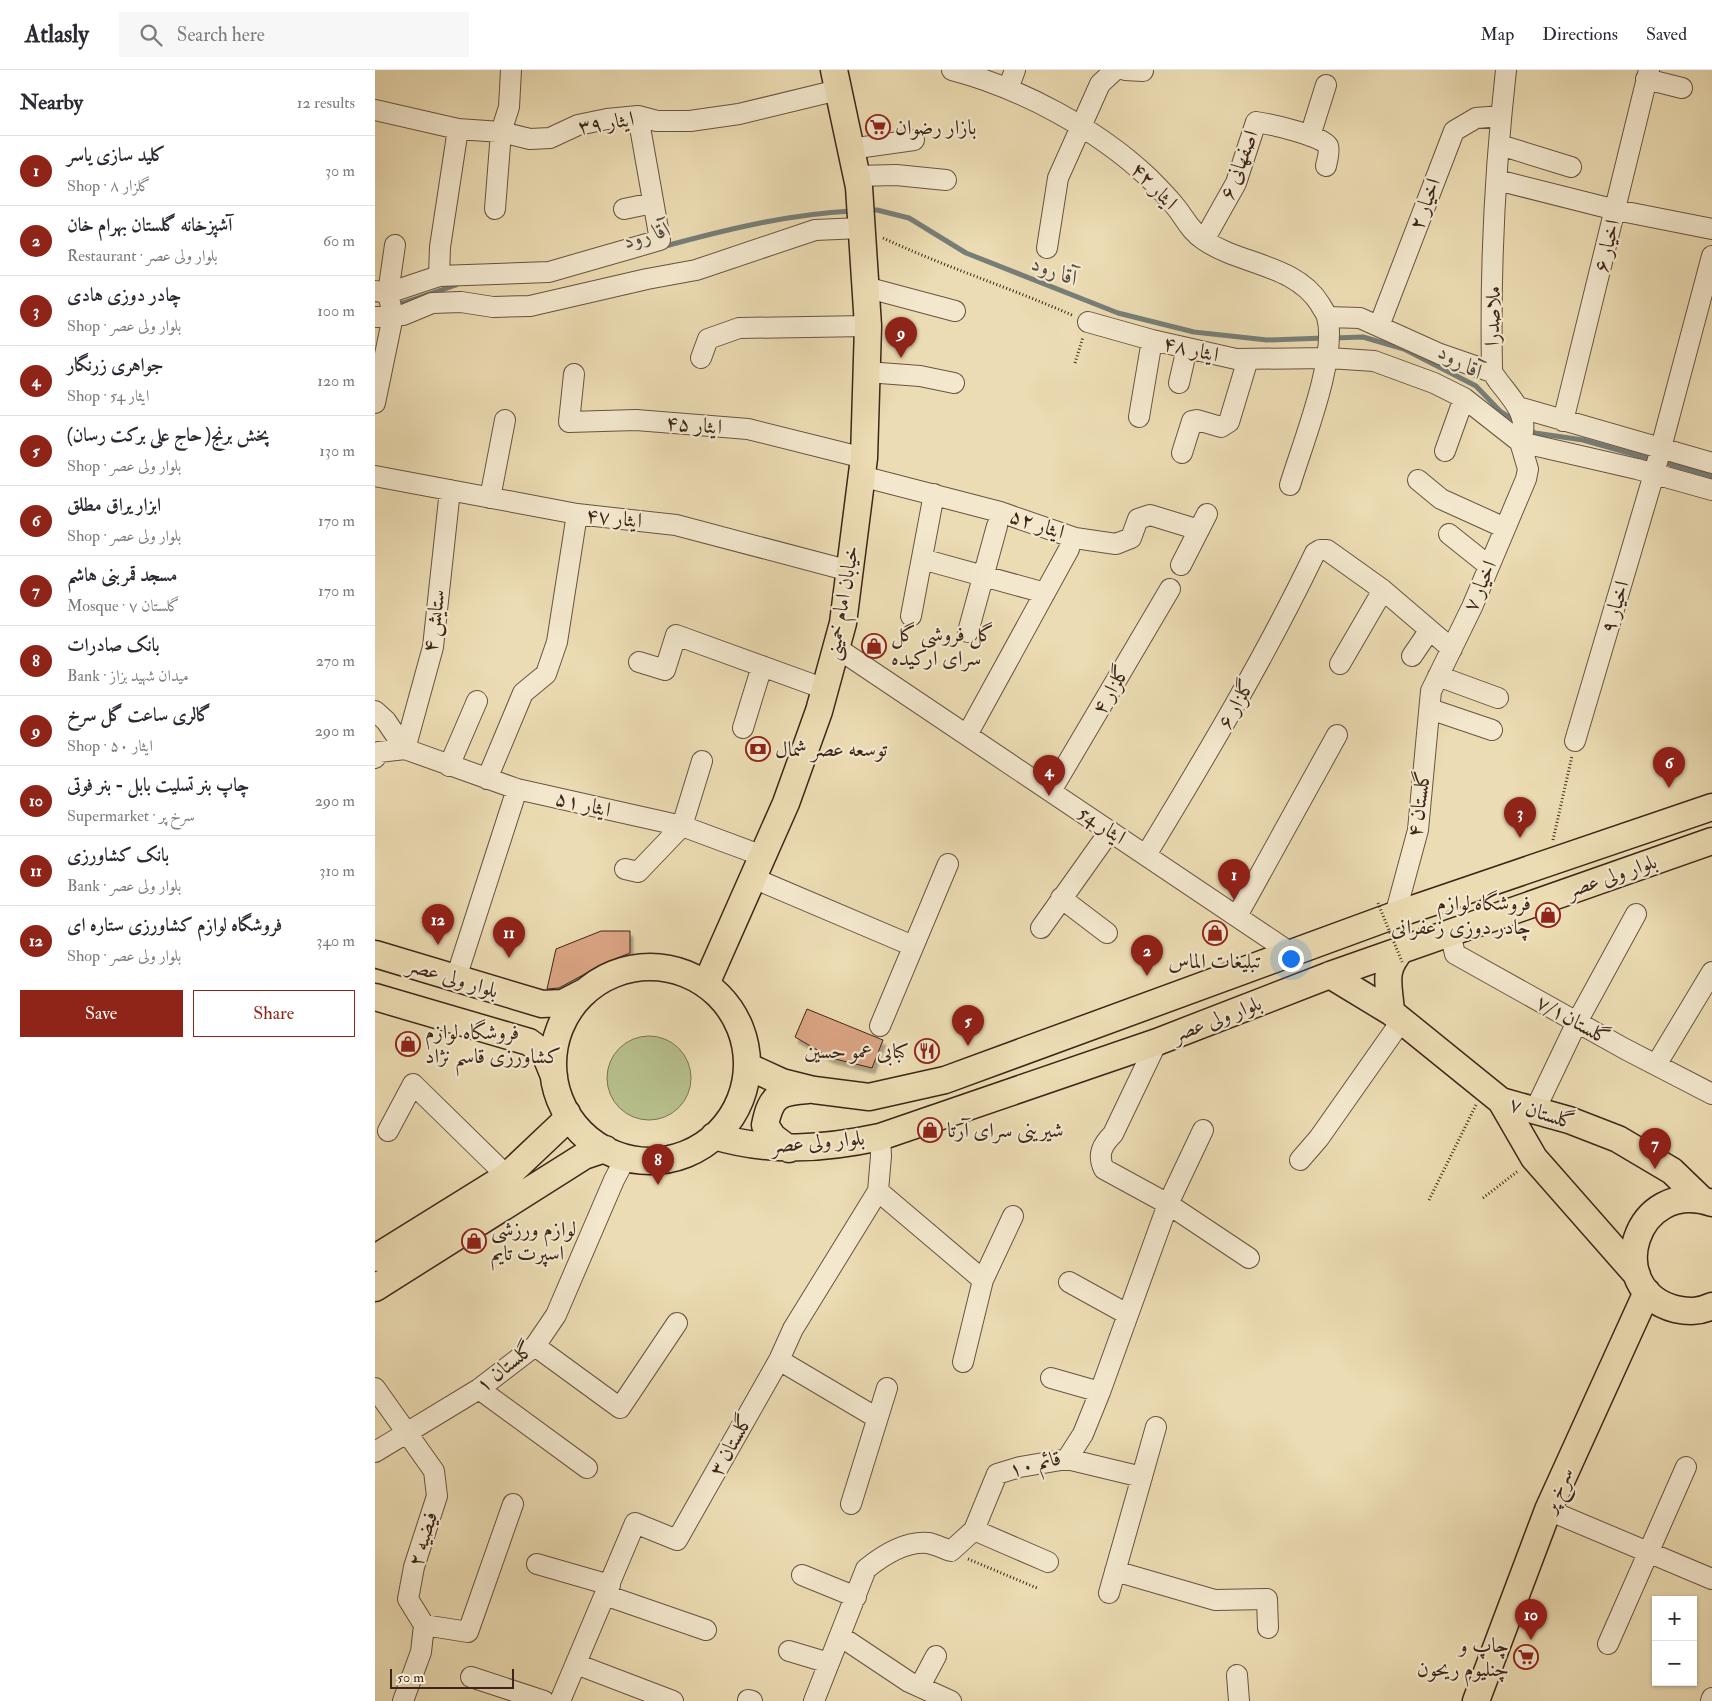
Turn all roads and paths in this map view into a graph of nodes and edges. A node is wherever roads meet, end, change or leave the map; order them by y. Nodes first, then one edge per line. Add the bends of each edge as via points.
1 (511, 70) edge
2 (1015, 70) edge
3 (1115, 70) edge
4 (1506, 70) edge
5 (961, 71) edge
6 (1648, 75) edge
7 (836, 80) edge
8 (1326, 85) dead end
9 (1682, 88) dead end
10 (1008, 89) junction
11 (375, 110) edge
12 (638, 116) junction
13 (1501, 116) junction
14 (1081, 127) junction
15 (458, 128) junction
16 (501, 132) junction
17 (1310, 136) junction
18 (914, 140) dead end
19 (1500, 145) junction
20 (850, 149) junction
21 (1326, 166) dead end
22 (1571, 167) dead end
23 (946, 180) dead end
24 (1497, 180) junction
25 (857, 182) junction
26 (653, 203) junction
27 (495, 209) dead end
28 (624, 209) dead end
29 (1616, 210) junction
30 (861, 228) junction
31 (1712, 229) edge
32 (1204, 240) junction
33 (395, 245) dead end
34 (1047, 248) dead end
35 (1712, 256) edge
36 (439, 276) junction
37 (865, 287) junction
38 (381, 292) edge
39 (955, 311) dead end
40 (384, 316) edge
41 (1088, 322) junction
42 (1328, 323) junction
43 (868, 326) junction
44 (1379, 326) junction
45 (1152, 340) junction
46 (1187, 348) junction
47 (1329, 353) junction
48 (701, 358) dead end
49 (1248, 359) junction
50 (1075, 363) dead end
51 (867, 372) junction
52 (1492, 372) junction
53 (574, 374) dead end
54 (954, 382) dead end
55 (1179, 383) dead end
56 (1464, 398) junction
57 (375, 403) edge
58 (1518, 407) junction
59 (1139, 416) dead end
60 (505, 420) dead end
61 (1563, 421) junction
62 (1520, 442) junction
63 (1660, 446) junction
64 (1445, 451) dead end
65 (1182, 453) dead end
66 (1712, 463) edge
67 (863, 467) junction
68 (1654, 474) junction
69 (375, 476) edge
70 (1418, 480) dead end
71 (1290, 485) dead end
72 (450, 490) junction
73 (1712, 490) edge
74 (934, 494) junction
75 (490, 498) junction
76 (577, 514) junction
77 (997, 526) dead end
78 (1505, 528) junction
79 (1449, 534) dead end
80 (1069, 549) dead end
81 (922, 559) junction
82 (1181, 565) dead end
83 (1489, 566) junction
84 (849, 572) junction
85 (983, 575) junction
86 (1170, 589) dead end
87 (1383, 590) junction
88 (1045, 593) junction
89 (911, 616) dead end
90 (1429, 631) junction
91 (967, 632) dead end
92 (837, 648) junction
93 (1451, 649) junction
94 (1412, 656) dead end
95 (639, 662) dead end
96 (1340, 664) dead end
97 (762, 666) junction
98 (825, 689) junction
99 (1433, 692) junction
100 (1498, 698) dead end
101 (477, 701) dead end
102 (375, 711) edge
103 (743, 728) dead end
104 (1491, 730) dead end
105 (967, 735) junction
106 (1337, 735) dead end
107 (1575, 741) joint
108 (405, 749) junction
109 (375, 758) edge
110 (702, 761) dead end
111 (449, 766) junction
112 (487, 779) junction
113 (517, 789) junction
114 (1051, 791) junction
115 (1711, 805) edge
116 (682, 826) junction
117 (1110, 830) junction
118 (1712, 841) edge
119 (1146, 855) junction
120 (1548, 862) junction
121 (947, 864) dead end
122 (758, 867) junction
123 (625, 868) dead end
124 (1061, 898) junction
125 (1386, 909) junction
126 (1635, 914) dead end
127 (1237, 916) junction
128 (1041, 928) dead end
129 (1107, 933) dead end
130 (1450, 933) junction
131 (913, 946) junction
132 (1291, 953) junction
133 (375, 954) edge
134 (1402, 956) junction
135 (1712, 972) edge
136 (1330, 975) junction
137 (456, 978) junction
138 (706, 984) junction
139 (587, 990) junction
140 (375, 997) edge
141 (1397, 1016) junction
142 (1577, 1022) junction
143 (879, 1026) dead end
144 (1157, 1042) junction
145 (1656, 1065) junction
146 (750, 1067) junction
147 (555, 1078) junction
148 (814, 1090) junction
149 (1493, 1094) junction
150 (1712, 1094) edge
151 (1535, 1110) junction
152 (567, 1114) junction
153 (1203, 1130) dead end
154 (388, 1131) dead end
155 (880, 1136) junction
156 (725, 1139) junction
157 (789, 1148) junction
158 (616, 1153) junction
159 (1534, 1158) junction
160 (1300, 1160) dead end
161 (507, 1176) junction
162 (878, 1191) junction
163 (1483, 1198) dead end
164 (1429, 1200) dead end
165 (1707, 1201) edge
166 (1167, 1204) junction
167 (1013, 1216) dead end
168 (375, 1258) edge
169 (1249, 1258) dead end
170 (983, 1280) junction
171 (1069, 1282) dead end
172 (1642, 1283) junction
173 (375, 1288) edge
174 (1127, 1314) junction
175 (1708, 1316) edge
176 (677, 1323) dead end
177 (535, 1346) junction
178 (779, 1360) junction
179 (963, 1362) dead end
180 (1051, 1378) dead end
181 (375, 1388) edge
182 (887, 1388) dead end
183 (479, 1389) junction
184 (1100, 1392) junction
185 (877, 1418) junction
186 (1156, 1427) dead end
187 (409, 1433) junction
188 (375, 1452) edge
189 (1067, 1459) junction
190 (1686, 1467) dead end
191 (587, 1468) dead end
192 (1142, 1477) junction
193 (513, 1504) dead end
194 (851, 1504) dead end
195 (1548, 1510) junction
196 (974, 1530) junction
197 (951, 1552) junction
198 (1649, 1552) junction
199 (1047, 1562) dead end
200 (537, 1564) dead end
201 (1115, 1571) junction
202 (802, 1575) dead end
203 (1712, 1579) edge
204 (1037, 1588) dead end
205 (608, 1590) junction
206 (1109, 1593) dead end
207 (856, 1597) junction
208 (424, 1625) junction
209 (1268, 1628) dead end
210 (707, 1630) dead end
211 (840, 1636) junction
212 (1608, 1644) dead end
213 (789, 1651) dead end
214 (936, 1656) dead end
215 (576, 1664) junction
216 (829, 1664) junction
217 (1237, 1675) dead end
218 (471, 1677) dead end
219 (920, 1686) junction
220 (1476, 1698) edge
221 (403, 1701) edge
222 (544, 1701) edge
223 (560, 1701) edge
224 (673, 1701) edge
225 (814, 1701) edge
226 (951, 1701) edge
227 (1239, 1701) edge

1 - 16 street via 509,107
2 - 10 street
3 - 14 street via 1100,84
4 - 13 street, ملاصدرا
5 - 10 street, ایثار ۴۲
6 - 9 street
6 - 29 street, اخیار ۶
7 - 12 street, ایثار ۳۹ via 739,114 690,121 657,121
7 - 20 main road
8 - 17 street
10 - 14 street, ایثار ۴۲
11 - 15 street, ایثار ۳۹
12 - 16 street, ایثار ۳۹ via 578,125 550,138 530,139
12 - 26 street
13 - 19 street, ملاصدرا
13 - 44 street, اخیار ۲ via 1476,118 1454,131
14 - 32 street, ایثار ۴۲ via 1118,151 1150,179 1192,231
14 - 34 street via 1059,178
15 - 16 street, ایثار ۳۹
15 - 36 street via 440,247
16 - 27 street
17 - 21 street, اصفهانی ۶ via 1328,147
17 - 32 street, اصفهانی ۶ via 1256,122 1236,184
18 - 20 street
19 - 22 street
19 - 24 street, ملاصدرا
20 - 25 main road
23 - 25 street via 896,175
24 - 29 street
24 - 52 street, ملاصدرا
25 - 30 main road, خیابان امام خمینی
26 - 28 street
26 - 36 street via 660,240 549,272
29 - 31 street
29 - 61 street, اخیار ۶
30 - 37 main road, خیابان امام خمینی
30 - 40 street via 815,230 696,270 647,278 530,306 433,303 403,315
30 - 41 path
32 - 42 street, ایثار ۴۲ via 1226,253 1291,276 1313,293
33 - 38 street
35 - 63 street, اخیار ۹
36 - 38 street
37 - 39 street
37 - 43 main road, خیابان امام خمینی
38 - 40 street
40 - 57 street
41 - 45 street, ایثار ۴۸
41 - 50 path
42 - 44 street via 1360,318
42 - 47 street
43 - 48 street via 739,328 708,339
43 - 51 main road, خیابان امام خمینی
44 - 52 street via 1440,354
45 - 46 street, ایثار ۴۸
45 - 59 street
46 - 49 street, ایثار ۴۸ via 1235,360
46 - 55 street
47 - 49 street, ایثار ۴۸
47 - 56 street, ایثار ۴۸ via 1373,360
47 - 71 street
49 - 65 street via 1229,422 1221,427 1192,421
51 - 54 street
51 - 67 main road, خیابان امام خمینی
52 - 58 street, ملاصدرا
53 - 67 street, ایثار ۴۵ via 569,422 636,420 748,429
56 - 62 street, ایثار ۴۸
56 - 64 street
58 - 61 street
58 - 62 street, ملاصدرا via 1523,417 1524,433
60 - 75 street
61 - 63 street
62 - 68 street
62 - 78 street, اخیار ۷ via 1527,469 1526,479
63 - 66 street
63 - 68 street, اخیار ۹
67 - 74 street, ایثار ۵۲
67 - 84 main road, خیابان امام خمینی
68 - 73 street
68 - 107 street, اخیار ۹
69 - 72 street, ایثار ۴۷
70 - 78 street via 1441,499
72 - 75 street, ایثار ۴۷
72 - 108 street, ستایش ۴ via 433,647
74 - 81 street
74 - 82 street, ایثار ۵۲ via 1001,512 1075,538 1117,544 1131,538 1138,519 1150,515 1203,522
75 - 76 street, ایثار ۴۷
76 - 84 street, ایثار ۴۷ via 676,525
76 - 112 street via 554,650 546,674 523,693
77 - 85 street
78 - 83 street, اخیار ۷
79 - 83 street
80 - 88 street
81 - 85 street
81 - 89 street
83 - 93 street, اخیار ۷
84 - 92 main road, خیابان امام خمینی
85 - 88 street
85 - 91 street
86 - 114 street, گلزار ۴
87 - 90 street
87 - 96 street
87 - 119 street, گلزار ۶ via 1327,550 1315,553 1282,622
88 - 105 street
90 - 93 street
90 - 94 street
92 - 98 main road, خیابان امام خمینی
92 - 105 street, ایثار 54
93 - 99 street, اخیار ۷
95 - 97 street via 665,670 676,635
97 - 98 street
97 - 103 street
98 - 122 main road, خیابان امام خمینی via 787,803
99 - 100 street
99 - 104 street
99 - 125 street, گلستان ۴ via 1418,830
101 - 111 street
102 - 108 street
105 - 114 street, ایثار 54
106 - 127 street
107 - 120 path
108 - 109 street via 379,752
108 - 111 street, ایثار ۵۱
110 - 116 street
111 - 112 street, ایثار ۵۱
112 - 113 street, ایثار ۵۱
113 - 116 street, ایثار ۵۱
113 - 137 street
114 - 117 street, ایثار 54
115 - 120 main road, بلوار ولی عصر
116 - 122 street, ایثار ۵۱
116 - 123 street via 638,872
117 - 119 street, ایثار 54
117 - 124 street
118 - 130 main road, بلوار ولی عصر
119 - 127 street, ایثار 54
120 - 125 main road, بلوار ولی عصر
121 - 131 street
122 - 131 street, ایثار ۵۱
122 - 138 main road, خیابان امام خمینی
124 - 128 street
124 - 129 street
125 - 132 main road, بلوار ولی عصر
125 - 134 path, bridge
126 - 142 street
127 - 132 street, ایثار 54
130 - 134 main road, بلوار ولی عصر
130 - 142 street, گلستان۷/۱ via 1455,954
131 - 143 street
132 - 148 main road, بلوار ولی عصر via 945,1080 869,1097
133 - 137 main road, بلوار ولی عصر
134 - 136 main road, بلوار ولی عصر
134 - 141 main road via 1391,961 1388,971
135 - 145 street
136 - 141 main road, گلستان ۷
136 - 144 main road, بلوار ولی عصر
137 - 139 main road, بلوار ولی عصر via 542,1004 563,1003
138 - 139 main road via 679,971 644,967 609,976
138 - 146 main road via 723,999 733,1014
139 - 147 main road via 570,1010 558,1034 554,1052
140 - 147 main road, بلوار ولی عصر via 529,1042 545,1054
141 - 149 main road, گلستان ۷
141 - 160 street via 1319,1138
142 - 145 street, گلستان۷/۱
142 - 151 street
144 - 155 main road, بلوار ولی عصر
144 - 166 street via 1113,1134 1103,1144 1100,1162 1105,1169
145 - 150 street, گلستان۷/۱
146 - 148 main road, بلوار ولی عصر via 782,1082
146 - 156 path
146 - 156 main road via 739,1102 725,1125
147 - 152 main road
148 - 157 main road via 789,1091 777,1096 769,1107 765,1125 773,1137
149 - 151 main road, گلستان ۷
149 - 159 main road
149 - 164 path
151 - 165 main road, گلستان ۷ via 1618,1139 1672,1171
152 - 158 main road via 585,1135
152 - 161 main road via 563,1123
153 - 166 street, قائم ۱۰
154 - 161 street via 413,1084
155 - 157 main road, بلوار ولی عصر via 844,1144
155 - 162 street, گلستان ۳
156 - 157 main road, بلوار ولی عصر
156 - 158 main road via 670,1159 644,1160
158 - 173 main road via 584,1156
158 - 177 street, گلستان ۱ via 614,1180 556,1315
159 - 163 path
159 - 172 main road
161 - 168 main road
162 - 170 street
162 - 178 street, گلستان ۳ via 793,1329
165 - 172 main road via 1685,1198 1670,1202 1645,1221 1637,1235 1634,1250
166 - 169 street
166 - 174 street, قائم ۱۰
167 - 170 street
170 - 179 street
171 - 174 street
172 - 175 main road via 1667,1306
172 - 195 main road, سرخ پر
174 - 184 street, قائم ۱۰
176 - 177 street via 620,1408
177 - 183 street, گلستان ۱
178 - 185 street
178 - 205 street, گلستان ۳ via 677,1540 635,1523
180 - 184 street
181 - 187 street, فیضیه ۲
182 - 185 street
183 - 187 street, گلستان ۱
183 - 191 street
184 - 189 street, قائم ۱۰ via 1083,1434
185 - 194 street
186 - 192 street
187 - 188 street, گلستان ۱
187 - 208 street, فیضیه ۲ via 434,1471 437,1496 414,1567 408,1598
189 - 192 street
189 - 196 street, قائم ۱۰ via 997,1474
190 - 198 street
192 - 201 street
193 - 208 street via 468,1632
195 - 198 street
195 - 220 main road, سرخ پر
196 - 197 street, قائم ۱۰
196 - 199 street
197 - 204 path
197 - 207 street via 929,1543 908,1546 882,1556 867,1569
198 - 203 street
198 - 212 street
200 - 205 street
201 - 206 street
201 - 209 street via 1215,1600 1267,1599
202 - 207 street
205 - 210 street
205 - 215 street, گلستان ۳
207 - 211 street
208 - 221 street via 421,1652
211 - 216 street
211 - 219 street
213 - 216 street
214 - 219 street
215 - 223 street, گلستان ۳
215 - 224 street
216 - 225 street
217 - 227 street
218 - 222 street
219 - 226 street

